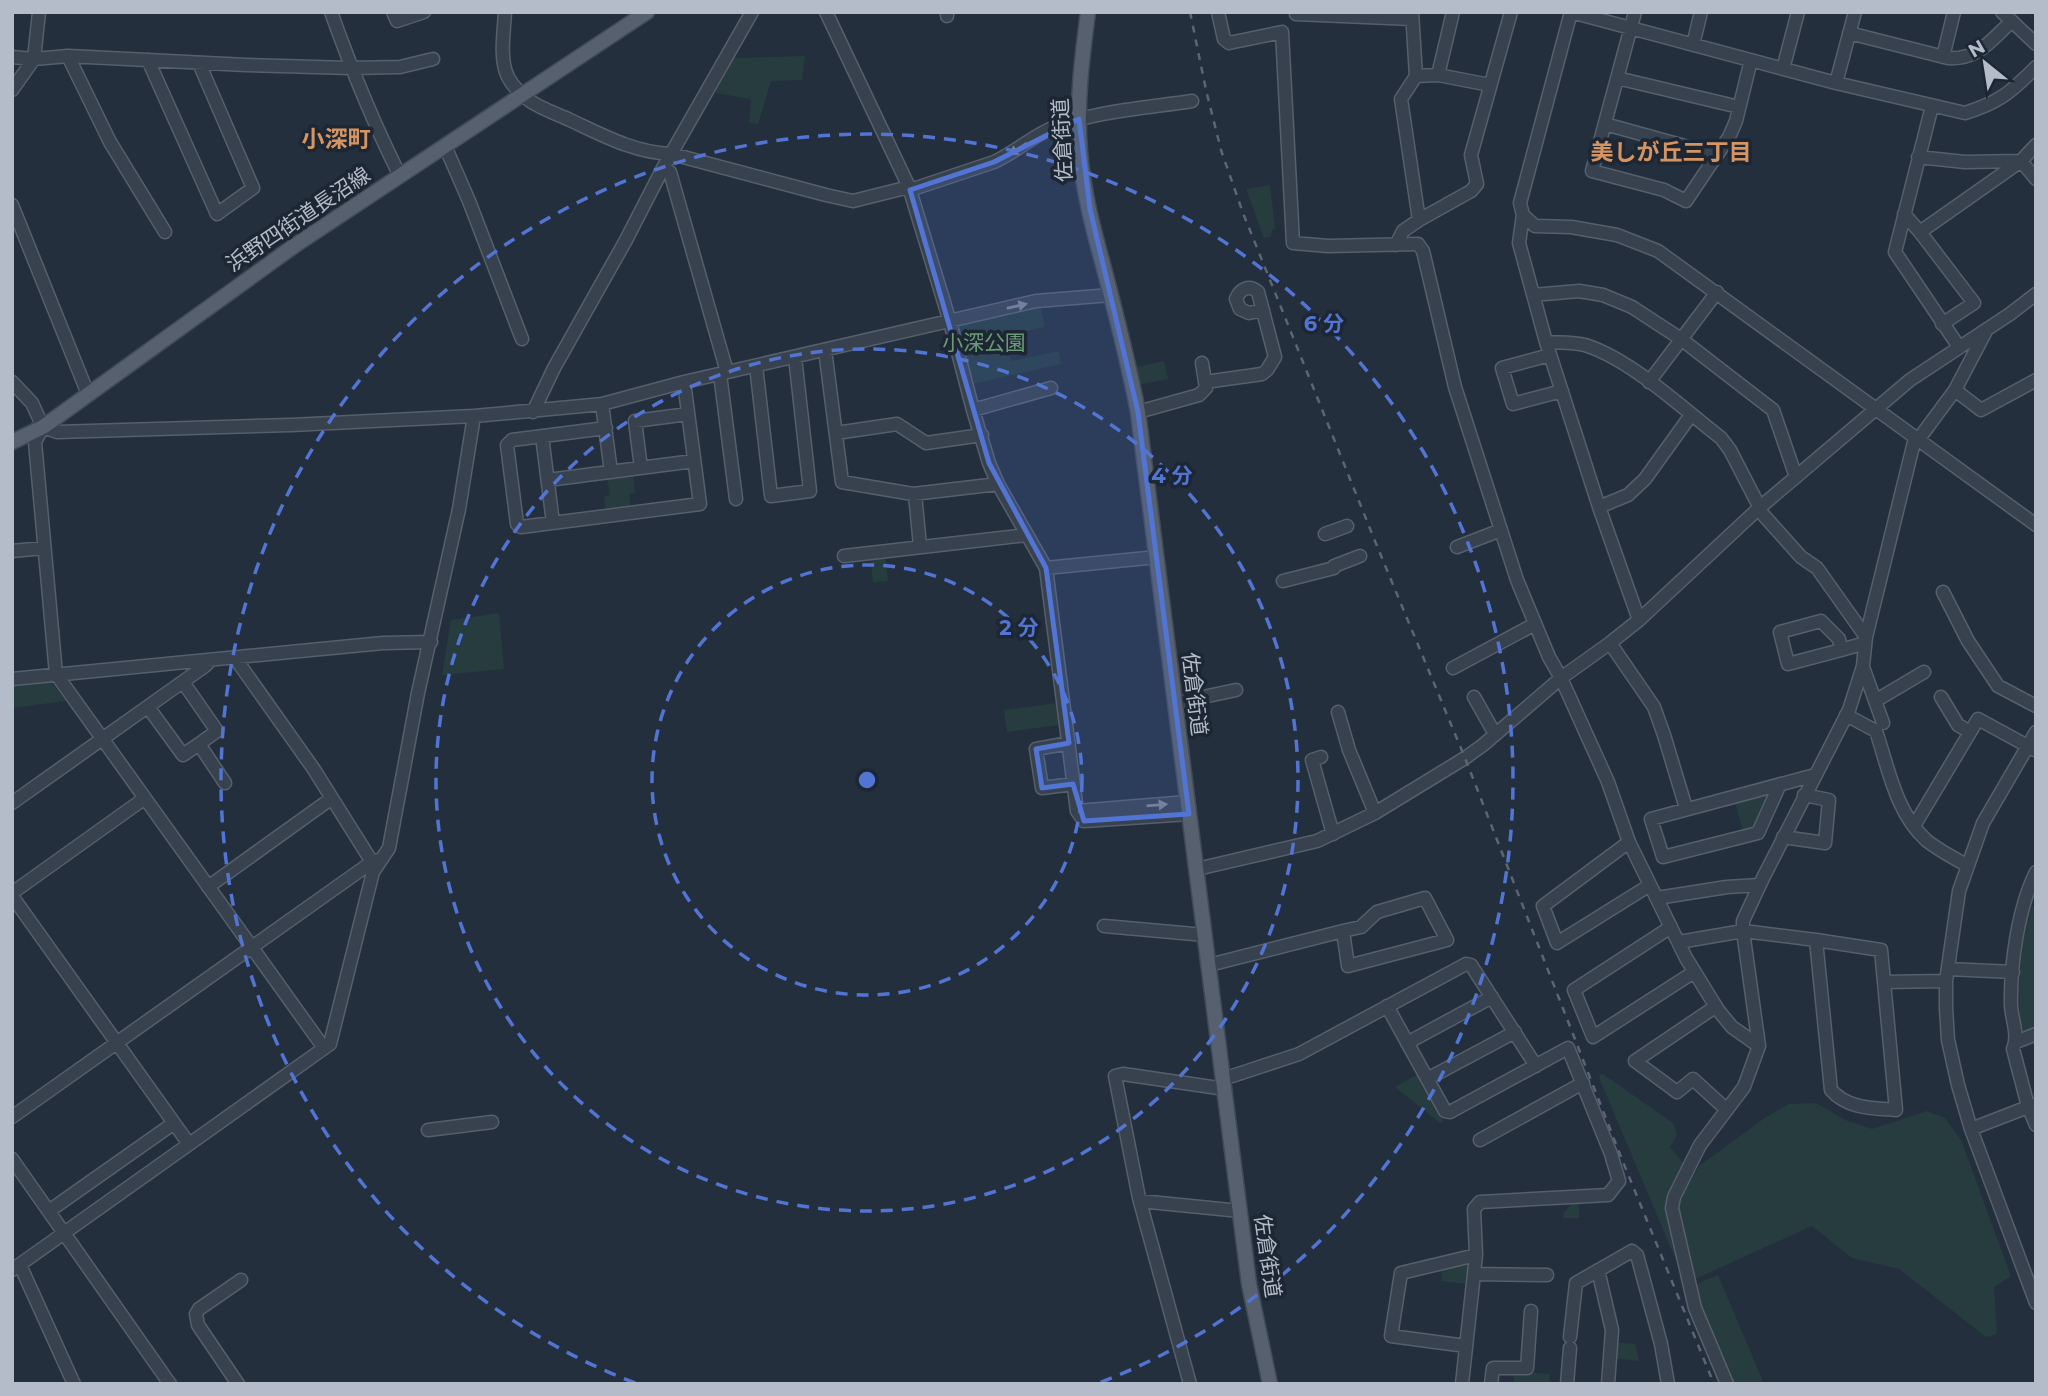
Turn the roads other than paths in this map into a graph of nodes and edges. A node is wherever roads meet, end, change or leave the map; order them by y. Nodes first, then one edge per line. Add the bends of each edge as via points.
1 (39, 12) edge
2 (331, 12) edge
3 (393, 12) edge
4 (424, 12) edge
5 (505, 12) edge
6 (647, 12) edge
7 (752, 12) edge
8 (827, 12) edge
9 (1088, 12) edge
10 (1219, 12) edge
11 (1296, 12) edge
12 (1453, 12) edge
13 (1511, 12) edge
14 (1571, 12) edge
15 (1635, 12) edge
16 (1701, 12) edge
17 (1798, 12) edge
18 (1855, 12) edge
19 (1954, 12) edge
20 (1412, 16) edge
21 (2007, 17) edge
22 (1630, 29) junction
23 (1849, 33) junction
24 (2036, 44) edge
25 (1693, 45) junction
26 (68, 56) junction
27 (12, 57) edge
28 (1943, 57) junction
29 (34, 59) junction
30 (433, 59) dead end
31 (148, 60) junction
32 (1751, 60) junction
33 (199, 63) junction
34 (2036, 67) edge
35 (350, 68) junction
36 (1783, 69) junction
37 (1438, 75) junction
38 (1416, 76) junction
39 (1617, 78) junction
40 (1836, 83) junction
41 (1490, 85) junction
42 (12, 90) edge
43 (523, 94) junction
44 (1192, 101) dead end
45 (1932, 106) junction
46 (1740, 107) junction
47 (1079, 119) junction
48 (1605, 124) junction
49 (2036, 145) edge
50 (445, 146) junction
51 (672, 154) junction
52 (1717, 155) junction
53 (1919, 157) junction
54 (2021, 161) junction
55 (663, 168) junction
56 (400, 176) junction
57 (2036, 179) edge
58 (910, 188) junction
59 (12, 205) edge
60 (1904, 214) junction
61 (1523, 215) junction
62 (1419, 220) junction
63 (164, 232) dead end
64 (1920, 232) junction
65 (1396, 245) junction
66 (1717, 292) junction
67 (1111, 295) junction
68 (1533, 295) junction
69 (2036, 295) edge
70 (1263, 310) dead end
71 (950, 322) junction
72 (1942, 324) junction
73 (1987, 329) junction
74 (522, 339) dead end
75 (1681, 339) junction
76 (1546, 342) junction
77 (1959, 347) junction
78 (825, 350) junction
79 (1550, 355) junction
80 (795, 356) junction
81 (1202, 363) dead end
82 (756, 366) junction
83 (724, 373) junction
84 (2036, 380) edge
85 (12, 382) edge
86 (684, 382) junction
87 (1205, 382) junction
88 (1649, 382) junction
89 (1051, 388) dead end
90 (1955, 390) junction
91 (1562, 391) junction
92 (88, 394) junction
93 (602, 404) junction
94 (973, 410) junction
95 (1876, 410) junction
96 (533, 412) junction
97 (1138, 412) junction
98 (688, 414) junction
99 (1691, 415) junction
100 (474, 416) junction
101 (43, 427) junction
102 (606, 428) junction
103 (836, 433) junction
104 (982, 435) junction
105 (542, 436) junction
106 (1916, 439) junction
107 (12, 442) edge
108 (694, 461) junction
109 (641, 468) junction
110 (611, 472) junction
111 (1796, 477) junction
112 (548, 480) junction
113 (998, 484) junction
114 (915, 494) junction
115 (736, 499) dead end
116 (1599, 507) junction
117 (1759, 508) junction
118 (553, 523) junction
119 (2036, 525) edge
120 (1347, 526) dead end
121 (1501, 530) junction
122 (1325, 534) dead end
123 (1027, 535) junction
124 (920, 546) junction
125 (1457, 547) dead end
126 (44, 548) junction
127 (12, 551) edge
128 (844, 556) dead end
129 (1360, 556) dead end
130 (1157, 557) junction
131 (1046, 568) junction
132 (1283, 581) dead end
133 (1943, 592) dead end
134 (1639, 620) junction
135 (1535, 624) junction
136 (1865, 640) junction
137 (431, 642) junction
138 (1611, 643) junction
139 (1842, 650) junction
140 (234, 657) junction
141 (211, 660) junction
142 (1863, 666) junction
143 (1453, 668) dead end
144 (1924, 671) dead end
145 (56, 674) junction
146 (1561, 678) junction
147 (12, 679) edge
148 (183, 682) junction
149 (1236, 690) dead end
150 (1474, 697) dead end
151 (1941, 697) dead end
152 (1875, 701) junction
153 (1175, 703) junction
154 (2036, 706) edge
155 (148, 707) junction
156 (1338, 712) dead end
157 (1846, 715) junction
158 (1883, 723) dead end
159 (1969, 732) junction
160 (2036, 732) edge
161 (1495, 734) junction
162 (103, 739) junction
163 (1069, 743) junction
164 (199, 744) junction
165 (2032, 748) edge
166 (1321, 757) dead end
167 (1815, 775) junction
168 (225, 783) dead end
169 (1073, 784) junction
170 (1780, 784) junction
171 (1804, 795) junction
172 (145, 798) junction
173 (331, 798) junction
174 (12, 803) edge
175 (1189, 808) junction
176 (1686, 808) junction
177 (1375, 813) junction
178 (1914, 826) junction
179 (1333, 834) junction
180 (1783, 837) junction
181 (1629, 842) junction
182 (377, 860) junction
183 (1968, 866) junction
184 (1197, 869) junction
185 (2036, 872) edge
186 (1650, 884) junction
187 (1759, 885) junction
188 (208, 887) junction
189 (12, 894) edge
190 (2032, 896) edge
191 (1657, 898) junction
192 (1104, 926) dead end
193 (1671, 927) junction
194 (1343, 931) junction
195 (1743, 931) junction
196 (1205, 935) junction
197 (1816, 940) junction
198 (1679, 943) junction
199 (251, 947) junction
200 (1209, 965) junction
201 (1694, 972) junction
202 (2012, 972) junction
203 (1947, 975) junction
204 (1884, 982) junction
205 (1492, 998) junction
206 (1387, 1006) junction
207 (1715, 1007) junction
208 (1515, 1032) junction
209 (2036, 1034) edge
210 (117, 1042) junction
211 (2016, 1042) junction
212 (1407, 1043) junction
213 (1759, 1046) junction
214 (324, 1048) junction
215 (1536, 1066) junction
216 (1427, 1079) junction
217 (1583, 1083) junction
218 (1224, 1084) junction
219 (2032, 1105) edge
220 (1727, 1111) junction
221 (12, 1117) edge
222 (492, 1122) dead end
223 (174, 1123) junction
224 (2036, 1125) edge
225 (1972, 1129) junction
226 (428, 1130) dead end
227 (1480, 1140) dead end
228 (189, 1144) junction
229 (12, 1159) edge
230 (1140, 1201) junction
231 (50, 1211) junction
232 (1240, 1211) junction
233 (65, 1233) junction
234 (1476, 1255) junction
235 (16, 1268) edge
236 (1598, 1270) junction
237 (1542, 1273) dead end
238 (1474, 1274) junction
239 (241, 1280) dead end
240 (2036, 1303) edge
241 (1533, 1317) dead end
242 (1466, 1346) junction
243 (74, 1384) edge
244 (170, 1384) edge
245 (239, 1384) edge
246 (1190, 1384) edge
247 (1270, 1384) edge
248 (1462, 1384) edge
249 (1491, 1384) edge
250 (1567, 1384) edge
251 (1608, 1384) edge
252 (1668, 1384) edge
253 (1727, 1384) edge

1 - 29 street
2 - 35 street
3 - 4 street via 397,21
5 - 43 street via 507,75
6 - 43 main road, 浜野四街道長沼線
7 - 51 street
8 - 58 street
9 - 47 main road, 佐倉街道
10 - 65 street via 1224,39 1229,43 1282,32 1293,243
11 - 20 street
12 - 37 street
13 - 41 street
14 - 22 street
14 - 61 street via 1520,203
15 - 22 street
16 - 25 street
17 - 36 street
18 - 23 street
19 - 28 street
20 - 38 street
21 - 24 street
21 - 28 street via 1974,56
22 - 25 street
22 - 39 street
23 - 28 street
23 - 40 street
25 - 32 street
26 - 29 street
26 - 31 street
26 - 63 street via 110,142
27 - 29 street
29 - 42 street
30 - 35 street via 400,67
31 - 33 street
31 - 33 street via 217,214 253,188
32 - 36 street
32 - 46 street
33 - 35 street
34 - 45 street via 2011,93 1983,107 1965,113
35 - 56 street
36 - 40 street
37 - 38 street
37 - 41 street
38 - 62 street via 1401,99
39 - 46 street
39 - 48 street
40 - 45 street
41 - 62 street via 1471,155 1477,184
43 - 50 main road, 浜野四街道長沼線
43 - 51 street via 622,144
44 - 47 street
45 - 53 street
46 - 52 street
47 -> 58 street via 1047,131 994,162
47 - 67 main road, 佐倉街道 via 1083,176
48 - 52 street
48 - 52 street via 1592,171 1664,190 1686,201
49 - 54 street
50 - 56 main road, 浜野四街道長沼線
50 - 74 street
51 - 55 street
51 - 58 street via 853,201
53 - 54 street
53 - 60 street
54 - 57 street
54 - 64 street
55 - 83 street via 670,172
55 - 96 street
56 - 92 main road, 浜野四街道長沼線
58 - 71 street
59 - 92 street
60 - 64 street
60 - 72 street via 1895,252
61 - 66 street via 1535,226 1617,235 1658,251
61 - 68 street via 1519,243
62 - 65 street via 1404,231
64 - 72 street via 1973,303
65 - 121 street via 1418,244 1423,251 1455,387
66 - 75 street
66 - 95 street
71 -> 67 street via 1036,301
67 - 97 main road, 佐倉街道
68 - 75 street via 1579,291 1604,295
68 - 76 street
69 - 73 street
70 - 87 street via 1275,357 1267,370
71 - 78 street
71 - 94 street
72 - 77 street
73 - 77 street
73 - 90 street
75 - 88 street
75 - 111 street via 1773,410
76 - 79 street
76 - 88 street via 1582,344 1605,353
77 - 95 street
78 - 80 street
78 - 103 street
79 - 91 street
79 - 91 street via 1502,368 1513,404
80 - 82 street
80 - 82 street via 810,491 771,496
81 - 87 street
82 - 83 street
83 - 86 street
83 - 115 street
84 - 90 street via 1981,410
85 - 101 street via 32,403
86 - 93 street
86 - 98 street
87 - 97 street via 1199,395
88 - 99 street
89 - 94 street
90 - 106 street
91 - 116 street
92 - 101 main road, 浜野四街道長沼線
93 - 96 street
93 - 102 street
94 - 104 street
95 - 106 street
95 - 111 street
96 - 100 street
97 - 130 main road, 佐倉街道
98 - 108 street
98 - 109 street via 635,421
99 - 116 street via 1645,479 1628,495
99 - 117 street via 1721,438
100 - 101 street via 75,432
100 - 137 street
101 - 107 main road, 浜野四街道長沼線
101 - 126 street via 35,442
102 - 105 street
102 - 110 street
103 - 104 street via 897,424 926,443
103 - 114 street via 842,482
104 - 113 street
105 - 112 street
105 - 118 street via 512,440 507,445 512,485 517,524
106 - 119 street
106 - 136 street
108 - 109 street
108 - 118 street via 700,504
109 - 110 street
110 - 112 street
111 - 117 street
112 - 118 street
113 - 114 street
113 - 123 street
114 - 124 street
116 - 134 street
117 - 134 street
117 - 136 street via 1801,557 1817,568
120 - 122 street
121 - 125 street
121 - 135 street
123 - 124 street
123 - 131 street
124 - 128 street
126 - 127 street
126 - 145 street
129 - 132 street
130 - 131 street
130 - 153 main road, 佐倉街道
131 - 163 street
133 - 154 street via 1998,687
134 - 138 street
135 - 143 street
135 - 146 street
136 - 139 street
136 - 142 street
137 - 140 street
137 - 182 street via 389,848
138 - 146 street
138 - 176 street via 1654,707
139 - 139 street via 1788,664 1780,632 1821,621 1839,639
140 - 141 street
140 - 173 street
141 - 145 street
141 - 148 street
142 - 152 street
142 - 157 street
144 - 152 street
145 - 147 street
145 - 162 street
146 - 161 street
146 - 181 street via 1608,782
148 - 155 street
148 - 164 street via 217,731
149 - 153 street
150 - 161 street
151 - 159 street via 1958,725
152 - 158 street
153 - 175 main road, 佐倉街道
155 - 162 street
155 - 164 street via 183,755
156 - 177 street
157 - 167 street
157 - 178 street via 1876,732 1898,797
159 - 165 street via 1978,719
159 - 178 street
160 - 165 street
161 - 177 street via 1465,758
162 - 172 street
162 - 174 street
163 - 169 street
163 - 169 street via 1037,748 1042,788
164 - 168 street
165 - 183 street via 1983,823
166 - 179 street via 1312,760
167 - 170 street
167 - 171 street
169 - 175 street via 1077,811 1084,821
170 - 176 street
170 - 176 street via 1758,833 1663,857 1651,818
171 - 180 street
171 - 180 street via 1829,800 1825,843
172 - 188 street
172 - 189 street
173 - 182 street
173 - 188 street
175 - 184 main road, 佐倉街道
177 - 179 street
178 - 183 street
179 - 184 street
180 - 187 street
181 - 186 street
181 - 186 street via 1543,906 1558,943
182 - 199 street
182 - 214 street via 330,1044
183 - 203 street via 1959,891
184 - 196 main road, 佐倉街道
185 - 190 street
186 - 191 street
187 - 191 street
187 - 195 street via 1743,920
188 - 199 street
189 - 210 street
190 - 202 street via 2017,938
191 - 193 street
192 - 196 street
193 - 198 street
193 - 201 street via 1574,990 1593,1037
194 - 194 street via 1362,927 1377,912 1425,898 1447,940 1348,967
194 - 200 street
195 - 197 street
195 - 198 street
195 - 213 street
196 - 200 main road, 佐倉街道
197 - 204 street via 1881,950
197 - 204 street via 1831,1090 1857,1107 1896,1110
198 - 201 street
199 - 210 street
199 - 214 street
200 - 218 main road, 佐倉街道
201 - 207 street
202 - 203 street
202 - 211 street
203 - 204 street
203 - 225 street via 1948,1040
205 - 206 street via 1466,964
205 - 208 street
205 - 212 street
206 - 212 street
206 - 218 street via 1299,1054
207 - 213 street via 1732,1027
207 - 220 street via 1635,1061 1677,1092 1693,1079
208 - 215 street
208 - 216 street
209 - 211 street
210 - 221 street
210 - 223 street
211 - 219 street via 2013,1049
212 - 216 street
213 - 220 street via 1744,1087
214 - 228 street
215 - 216 street via 1450,1112 1445,1111
215 - 217 street via 1569,1048
217 - 227 street
217 - 234 street via 1611,1154 1619,1181 1615,1189 1608,1195 1480,1202 1474,1209
218 - 230 street via 1115,1076
218 - 232 main road, 佐倉街道
219 - 224 street
219 - 225 street
220 - 253 street via 1700,1145 1672,1208 1695,1308
222 - 226 street
223 - 228 street
223 - 231 street
225 - 240 street
228 - 233 street
229 - 231 street
230 - 232 street
230 - 246 street
231 - 233 street
232 - 247 main road, 佐倉街道 via 1249,1284
233 - 235 street
233 - 244 street
234 - 238 street
234 - 242 street via 1401,1273 1391,1336
235 - 243 street
236 - 250 street via 1576,1283
236 - 251 street via 1612,1330
236 - 252 street via 1632,1251 1637,1255
237 - 238 street
238 - 242 street
239 - 245 street via 196,1314 198,1325
241 - 249 street via 1527,1368 1493,1368
242 - 248 street

